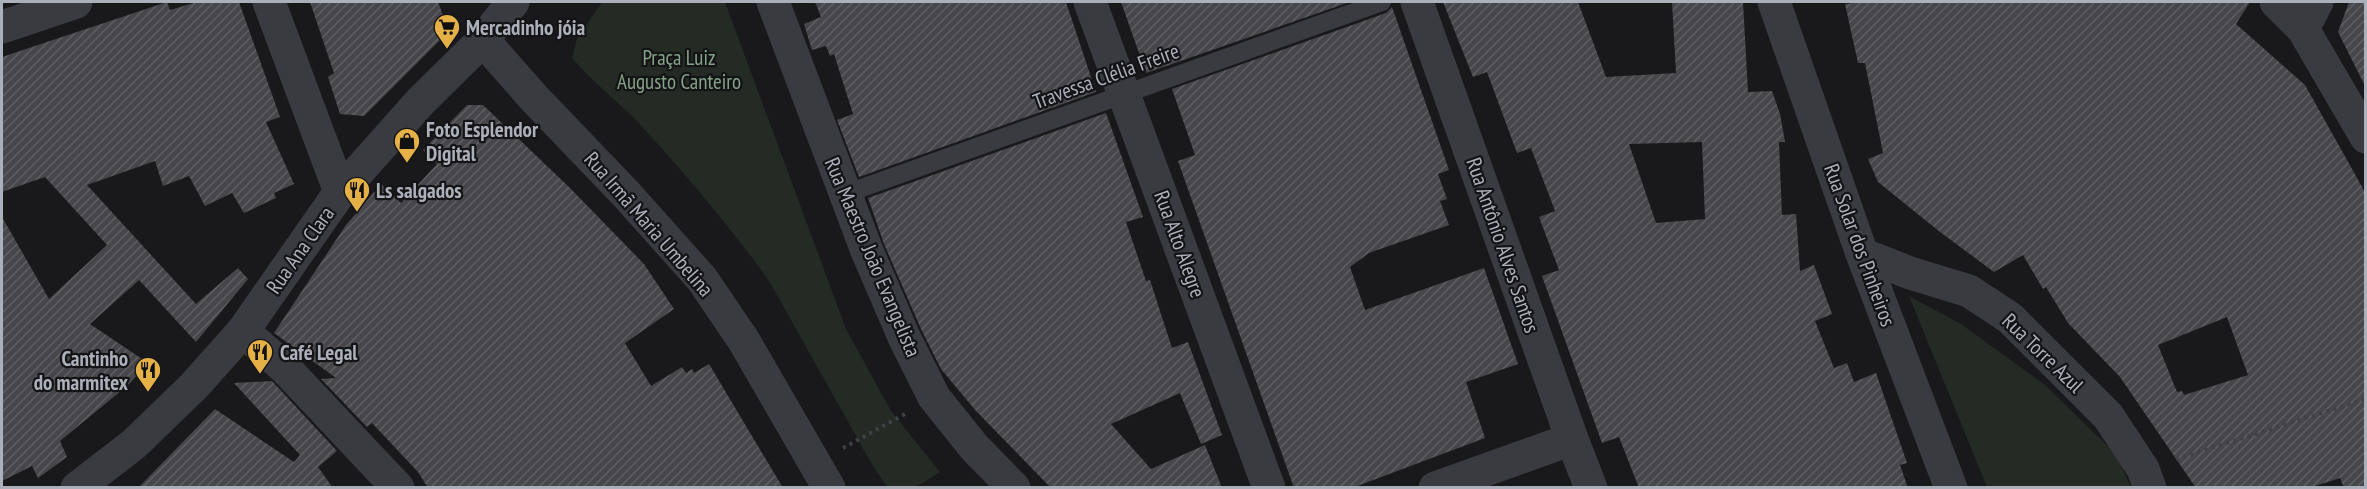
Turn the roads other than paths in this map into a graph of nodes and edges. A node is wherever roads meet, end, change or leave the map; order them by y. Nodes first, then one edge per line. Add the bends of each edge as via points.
1 (76, 2) edge
2 (269, 2) edge
3 (513, 2) edge
4 (773, 2) edge
5 (1090, 2) edge
6 (1382, 2) edge
7 (1417, 2) edge
8 (1774, 2) edge
9 (2276, 2) edge
10 (2310, 15) edge
11 (2, 27) edge
12 (483, 40) junction
13 (1125, 93) junction
14 (2366, 137) edge
15 (340, 192) junction
16 (845, 194) junction
17 (1862, 254) junction
18 (243, 331) junction
19 (1572, 439) junction
20 (822, 476) edge
21 (2146, 478) edge
22 (77, 488) edge
23 (398, 488) edge
24 (1014, 488) edge
25 (1269, 488) edge
26 (1435, 488) edge
27 (1591, 488) edge
28 (1951, 488) edge

1 - 11 street
2 - 15 street
3 - 12 street, Rua Ana Clara
4 - 16 street, Rua Maestro João Evangelista
5 - 13 street, Rua Alto Alegre
6 - 13 lane, Travessa Clélia Freire
7 - 19 street, Rua Antônio Alves Santos
8 - 17 street, Rua Solar dos Pinheiros
9 - 10 street
10 - 14 street
12 - 15 street, Rua Ana Clara via 421,101
12 - 20 street, Rua Irmã Maria Umbelina via 702,279 744,341
13 - 16 lane, Travessa Clélia Freire
13 - 25 street, Rua Alto Alegre
15 - 18 street, Rua Ana Clara
16 - 24 street, Rua Maestro João Evangelista via 904,337 934,397
17 - 21 street, Rua Torre Azul via 1969,291 2010,318 2109,416
17 - 28 street, Rua Solar dos Pinheiros
18 - 22 street, Rua Ana Clara via 134,444
18 - 23 street via 285,368
19 - 26 street
19 - 27 street, Rua Antônio Alves Santos

